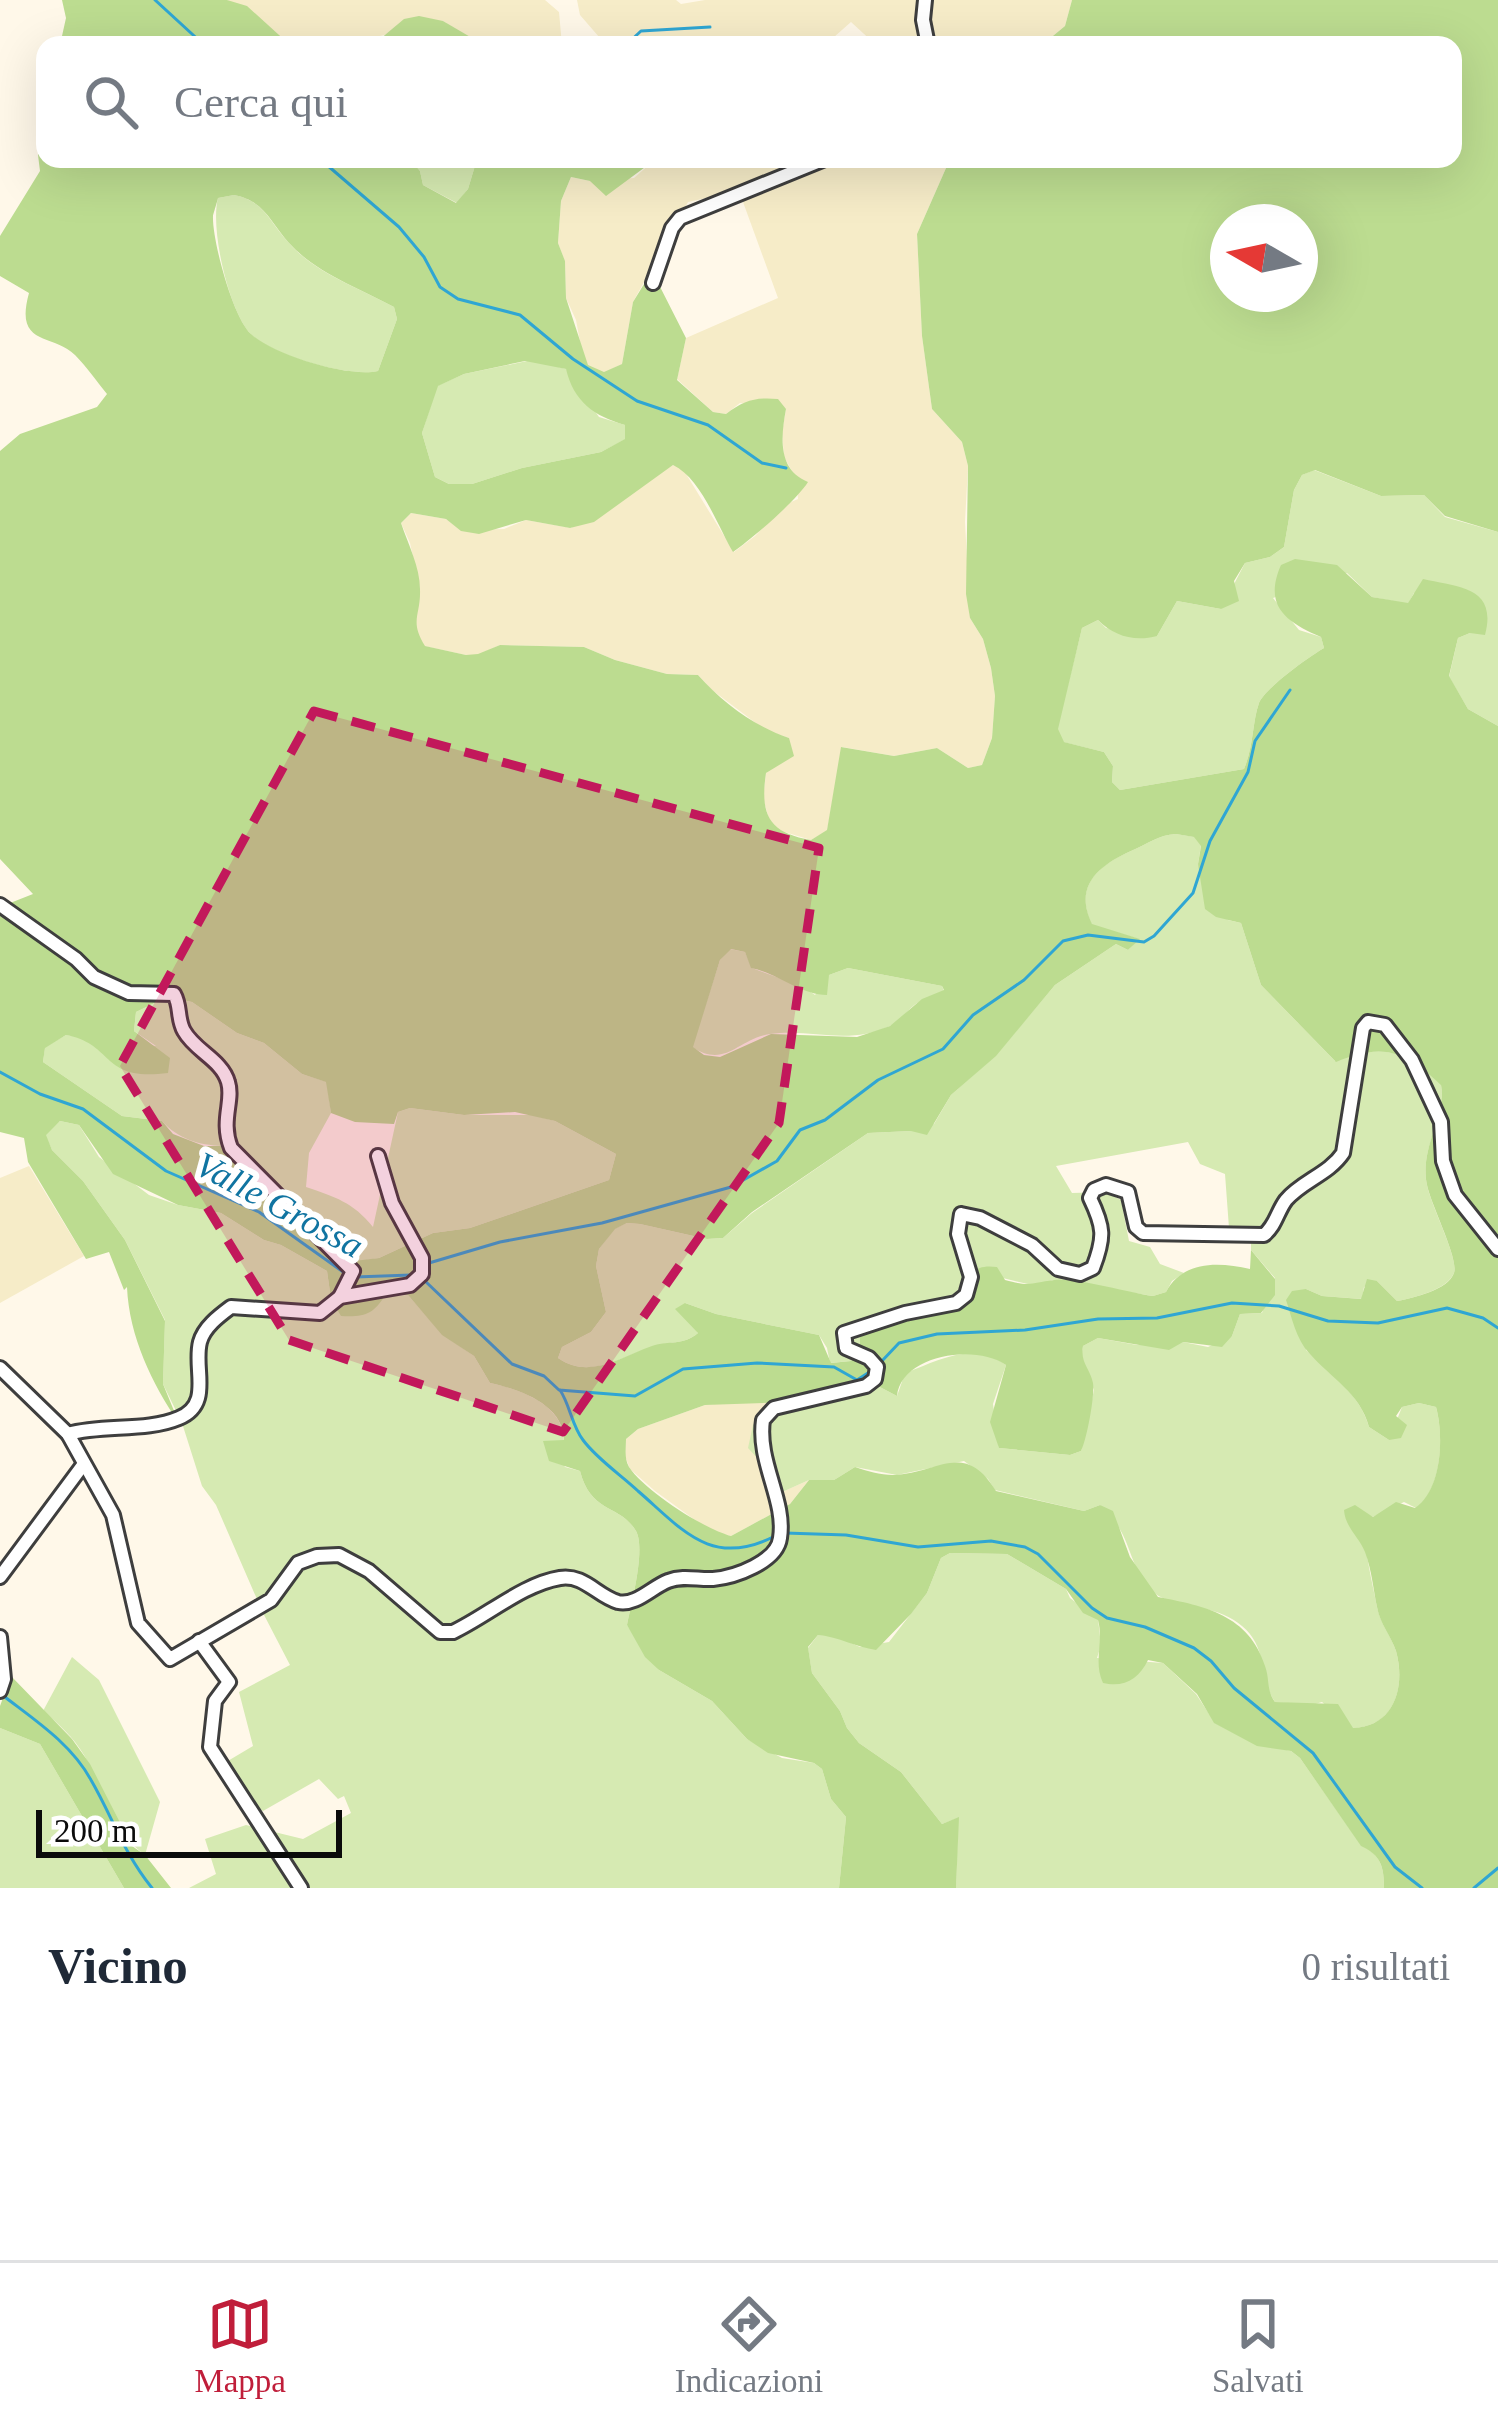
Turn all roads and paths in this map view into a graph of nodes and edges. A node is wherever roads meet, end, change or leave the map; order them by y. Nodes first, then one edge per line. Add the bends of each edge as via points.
1 (925, 0) edge
2 (927, 36) edge
3 (803, 168) edge
4 (653, 283) dead end
5 (0, 905) edge
6 (378, 1156) dead end
7 (1498, 1249) edge
8 (340, 1298) junction
9 (0, 1368) edge
10 (68, 1434) junction
11 (83, 1465) junction
12 (0, 1576) edge
13 (0, 1637) edge
14 (199, 1641) junction
15 (0, 1691) edge
16 (301, 1888) edge

1 - 2 street
3 - 4 street via 680,218
5 - 8 street via 94,977 129,993 174,994 181,1028 227,1076 232,1148 353,1271
6 - 8 street via 422,1274 410,1285
7 - 14 street via 1455,1195 1442,1122 1412,1060 1385,1025 1368,1022 1343,1153 1286,1200 1264,1235 1143,1233 1129,1192 1106,1185 1090,1198 1103,1226 1098,1256 1080,1274 962,1214 966,1295 844,1334 846,1348 878,1366 875,1379 774,1408 763,1420 780,1540 755,1565 709,1580 666,1581 631,1602 565,1576 440,1633 369,1570 339,1555 317,1556 298,1562 271,1600
8 - 10 street via 320,1313 231,1307 200,1342 194,1408 156,1423
9 - 10 street
10 - 11 street
11 - 12 street
11 - 14 street via 113,1515 138,1623 170,1659
13 - 15 street
14 - 16 street via 229,1682 215,1701 210,1747

